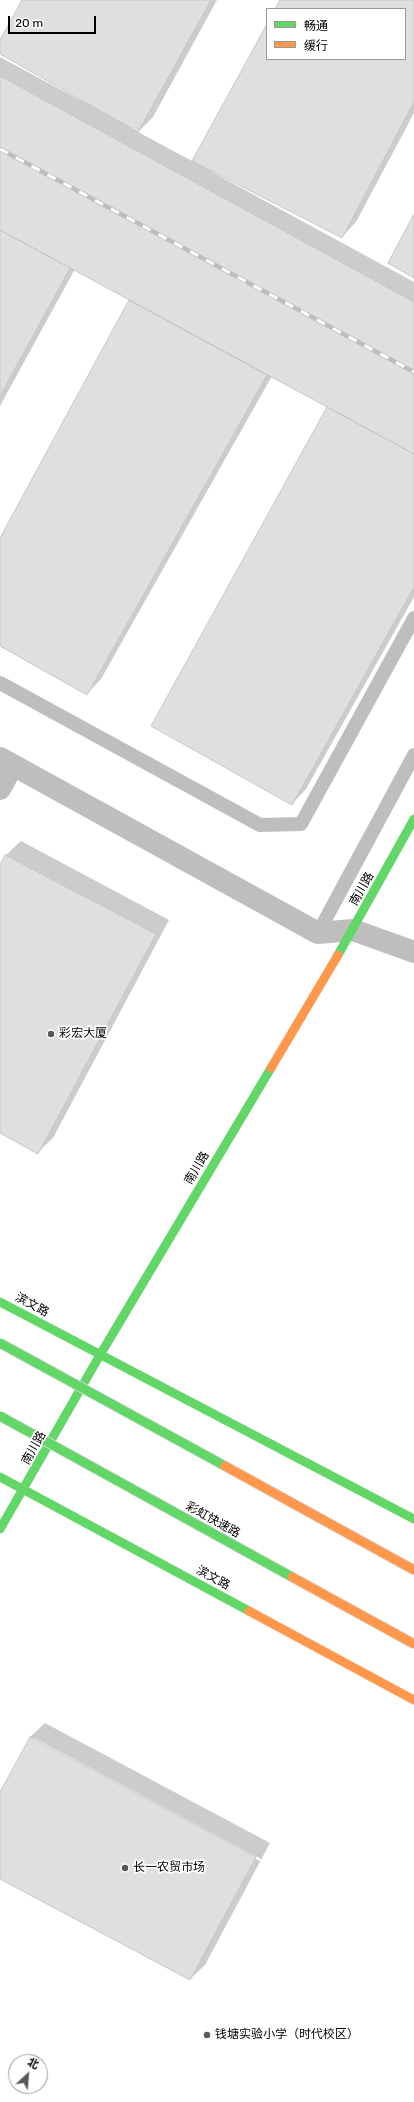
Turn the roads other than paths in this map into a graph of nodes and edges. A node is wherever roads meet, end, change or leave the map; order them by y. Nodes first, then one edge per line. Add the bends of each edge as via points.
1 (414, 618) edge
2 (0, 683) edge
3 (414, 755) edge
4 (6, 762) edge
5 (0, 789) edge
6 (414, 819) edge
7 (353, 930) junction
8 (318, 933) junction
9 (414, 952) edge
10 (0, 1302) edge
11 (0, 1343) edge
12 (100, 1355) junction
13 (0, 1416) edge
14 (0, 1477) edge
15 (24, 1490) junction
16 (414, 1519) edge
17 (0, 1529) edge
18 (414, 1570) edge
19 (414, 1644) edge
20 (414, 1700) edge

1 - 2 lane via 302,824 260,825
3 - 8 lane
4 - 5 street
4 - 8 street
6 - 7 main road, 南川路
7 - 8 street
7 - 9 street
7 - 12 main road, 南川路
10 - 12 main road, 滨文路
11 - 18 main road, bridge
12 - 15 main road, 南川路
12 - 16 main road, 滨文路
13 - 19 main road, 彩虹快速路, bridge
14 - 15 main road, 滨文路
15 - 17 main road, 南川路
15 - 20 main road, 滨文路

